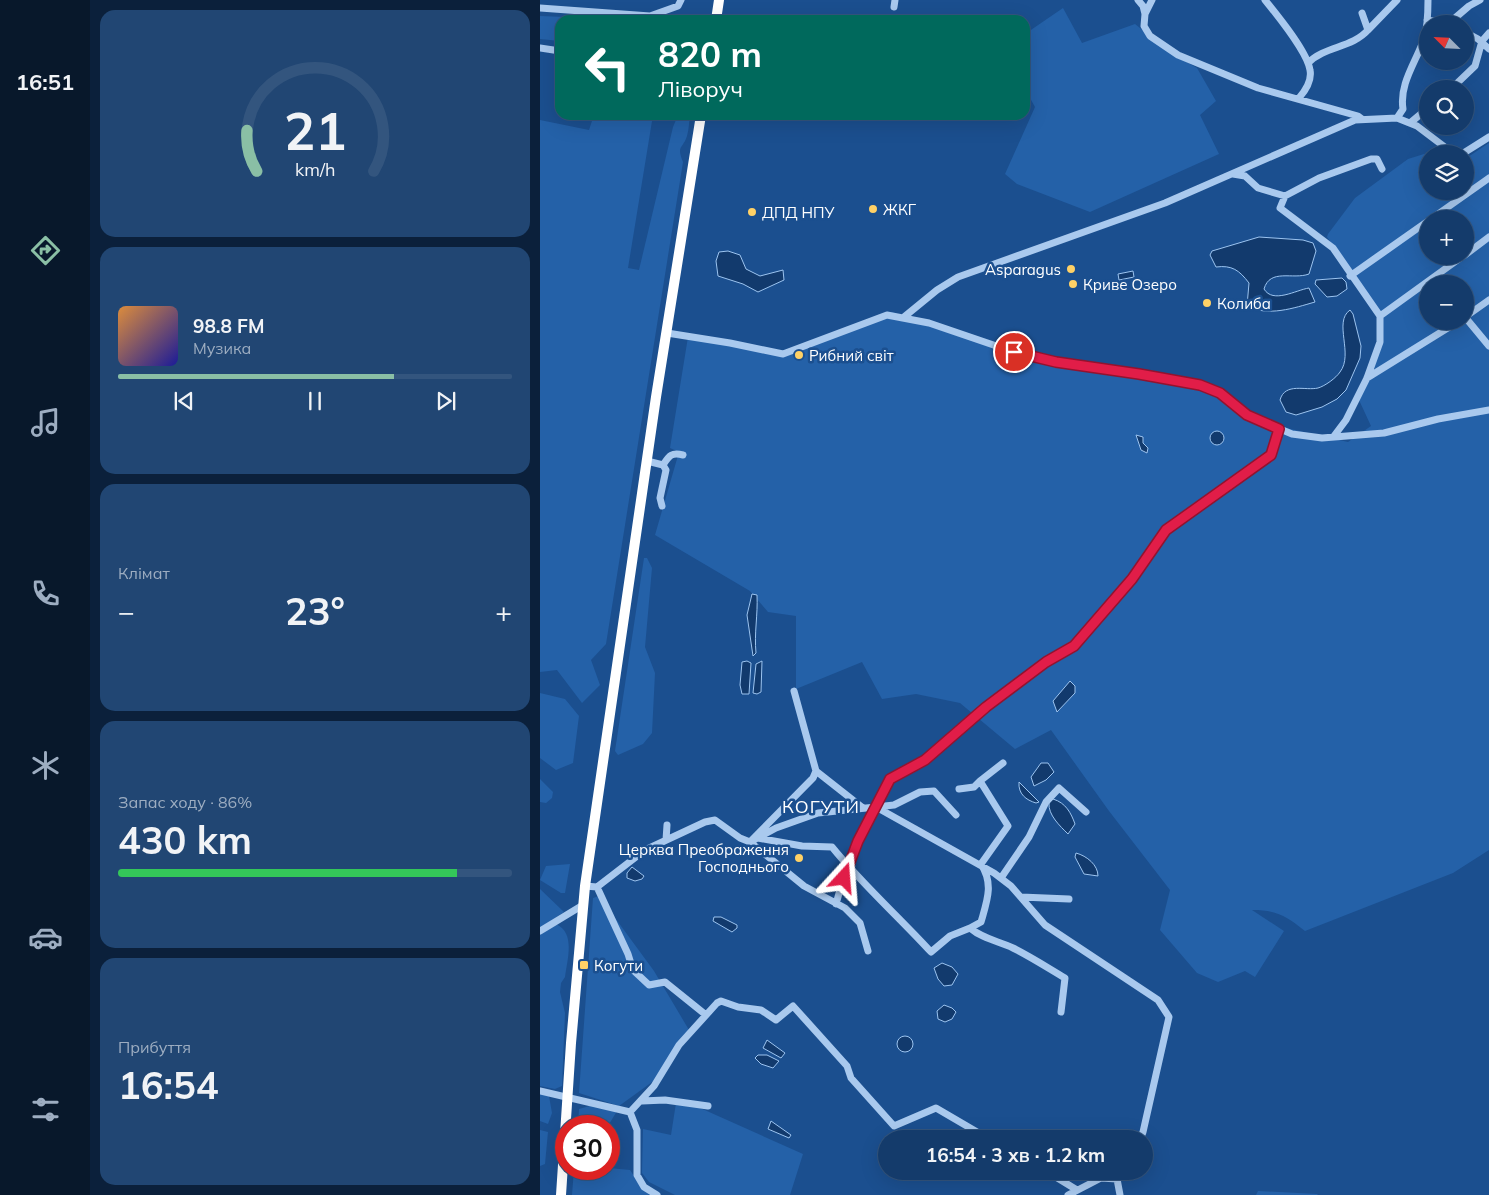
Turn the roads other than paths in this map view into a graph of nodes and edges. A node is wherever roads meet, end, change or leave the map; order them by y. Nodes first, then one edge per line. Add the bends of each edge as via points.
1 (681, 0) edge
2 (719, 0) edge
3 (1138, 0) edge
4 (1152, 0) edge
5 (1265, 0) edge
6 (1397, 0) edge
7 (1428, 0) edge
8 (1480, 0) edge
9 (540, 8) edge
10 (1145, 14) junction
11 (1362, 14) dead end
12 (617, 15) edge
13 (657, 15) edge
14 (717, 15) edge
15 (1427, 15) edge
16 (1458, 15) edge
17 (1368, 30) junction
18 (1489, 33) edge
19 (1474, 37) edge
20 (1482, 42) junction
21 (540, 48) edge
22 (1489, 49) edge
23 (555, 50) edge
24 (1419, 51) edge
25 (1308, 62) junction
26 (1461, 80) edge
27 (1299, 98) junction
28 (1419, 115) edge
29 (1397, 118) junction
30 (700, 120) edge
31 (1363, 120) junction
32 (1410, 122) junction
33 (1489, 137) edge
34 (1442, 145) edge
35 (1474, 146) edge
36 (1382, 169) dead end
37 (1233, 174) junction
38 (1489, 178) edge
39 (1285, 196) junction
40 (1444, 210) edge
41 (1419, 227) edge
42 (1489, 238) edge
43 (1474, 248) edge
44 (1450, 265) edge
45 (1350, 276) junction
46 (1489, 300) edge
47 (1474, 311) edge
48 (1380, 316) junction
49 (904, 317) junction
50 (1474, 328) edge
51 (1444, 330) edge
52 (667, 333) junction
53 (1489, 346) edge
54 (1367, 378) junction
55 (1489, 410) edge
56 (1279, 429) junction
57 (1334, 436) junction
58 (683, 455) dead end
59 (647, 462) junction
60 (662, 465) junction
61 (662, 506) dead end
62 (794, 691) dead end
63 (1003, 763) dead end
64 (816, 771) junction
65 (980, 781) junction
66 (959, 789) dead end
67 (876, 807) junction
68 (863, 808) junction
69 (1086, 812) dead end
70 (956, 815) dead end
71 (668, 824) dead end
72 (758, 838) junction
73 (666, 840) junction
74 (750, 842) junction
75 (981, 864) junction
76 (847, 865) junction
77 (1001, 878) junction
78 (585, 886) junction
79 (597, 887) junction
80 (1021, 897) junction
81 (1069, 898) dead end
82 (836, 904) junction
83 (583, 905) junction
84 (970, 928) junction
85 (540, 931) edge
86 (868, 951) dead end
87 (1061, 1012) dead end
88 (706, 1015) junction
89 (540, 1091) edge
90 (568, 1096) junction
91 (642, 1101) junction
92 (708, 1106) dead end
93 (630, 1112) junction
94 (974, 1130) edge
95 (1143, 1130) edge
96 (1061, 1180) edge
97 (1097, 1180) edge
98 (1117, 1180) edge
99 (1077, 1190) junction
100 (561, 1195) edge
101 (657, 1195) edge
102 (1068, 1195) edge
103 (1120, 1195) edge

1 - 13 street via 678,6
2 - 14 highway
3 - 10 street
4 - 10 street
5 - 25 street
6 - 17 street
7 - 15 street
8 - 16 street
9 - 12 street
10 - 27 street via 1144,26 1150,36 1178,55 1258,88
11 - 17 street
17 - 25 street via 1359,40 1320,54
18 - 20 street
19 - 20 street
20 - 22 street
20 - 26 street via 1475,66
21 - 23 street
24 - 29 street via 1401,96 1403,109
25 - 27 street via 1310,71 1306,90
27 - 31 street
28 - 32 street
29 - 31 street
29 - 32 street
30 - 52 highway
31 - 37 street via 1355,120
32 - 34 street
33 - 35 street
36 - 39 street via 1377,159 1371,159 1320,178
37 - 39 street via 1245,176 1258,188
37 - 49 street via 1166,205 958,277
38 - 40 street
39 - 45 street via 1280,208 1333,248
41 - 45 street
42 - 43 street
44 - 48 street
45 - 48 street
46 - 47 street
48 - 54 street via 1380,342
49 - 52 street via 887,315 783,354
49 - 56 street via 929,322 1022,354 1200,385 1220,393 1247,415
50 - 53 street
51 - 54 street
52 - 59 highway
54 - 57 street via 1346,420
55 - 57 street via 1384,433
56 - 57 street via 1322,438
56 - 67 street via 1271,455 1166,530 1132,579 1074,646 1046,662 986,707 925,760 890,779
58 - 60 street via 669,455
59 - 60 street
59 - 78 highway
60 - 61 street via 666,470 660,498
62 - 64 street
63 - 65 street
64 - 68 street
64 - 74 street via 813,778
65 - 66 street via 974,787
65 - 75 street via 1008,826
67 - 68 street
67 - 70 street via 894,805 920,792 934,791
67 - 75 street
67 - 76 street
68 - 72 street via 818,813
69 - 77 street via 1059,788 1046,802 1029,837
71 - 73 street
72 - 74 street
72 - 76 street via 802,846 832,847
73 - 74 street via 715,820
73 - 79 street via 644,850
74 - 82 street via 804,886
75 - 77 street
75 - 84 street via 989,876 988,898 981,922
76 - 82 street
76 - 84 street via 931,952 950,936
77 - 80 street
78 - 79 street
78 - 83 highway
79 - 88 street via 633,970 649,985 665,982 671,985
80 - 81 street
80 - 95 street via 1044,925 1164,1006 1169,1017
82 - 86 street via 860,923
83 - 85 street
83 - 90 highway
84 - 87 street via 1065,978
88 - 91 street via 679,1045
88 - 94 street via 721,1001 738,1008 761,1010 776,1020 793,1006 847,1066 851,1078 894,1126 936,1108
89 - 90 street
90 - 93 street
90 - 100 highway
91 - 92 street via 664,1100
91 - 93 street
93 - 101 street via 637,1130 637,1175 644,1187
96 - 99 street
97 - 99 street
98 - 103 street
99 - 102 street

